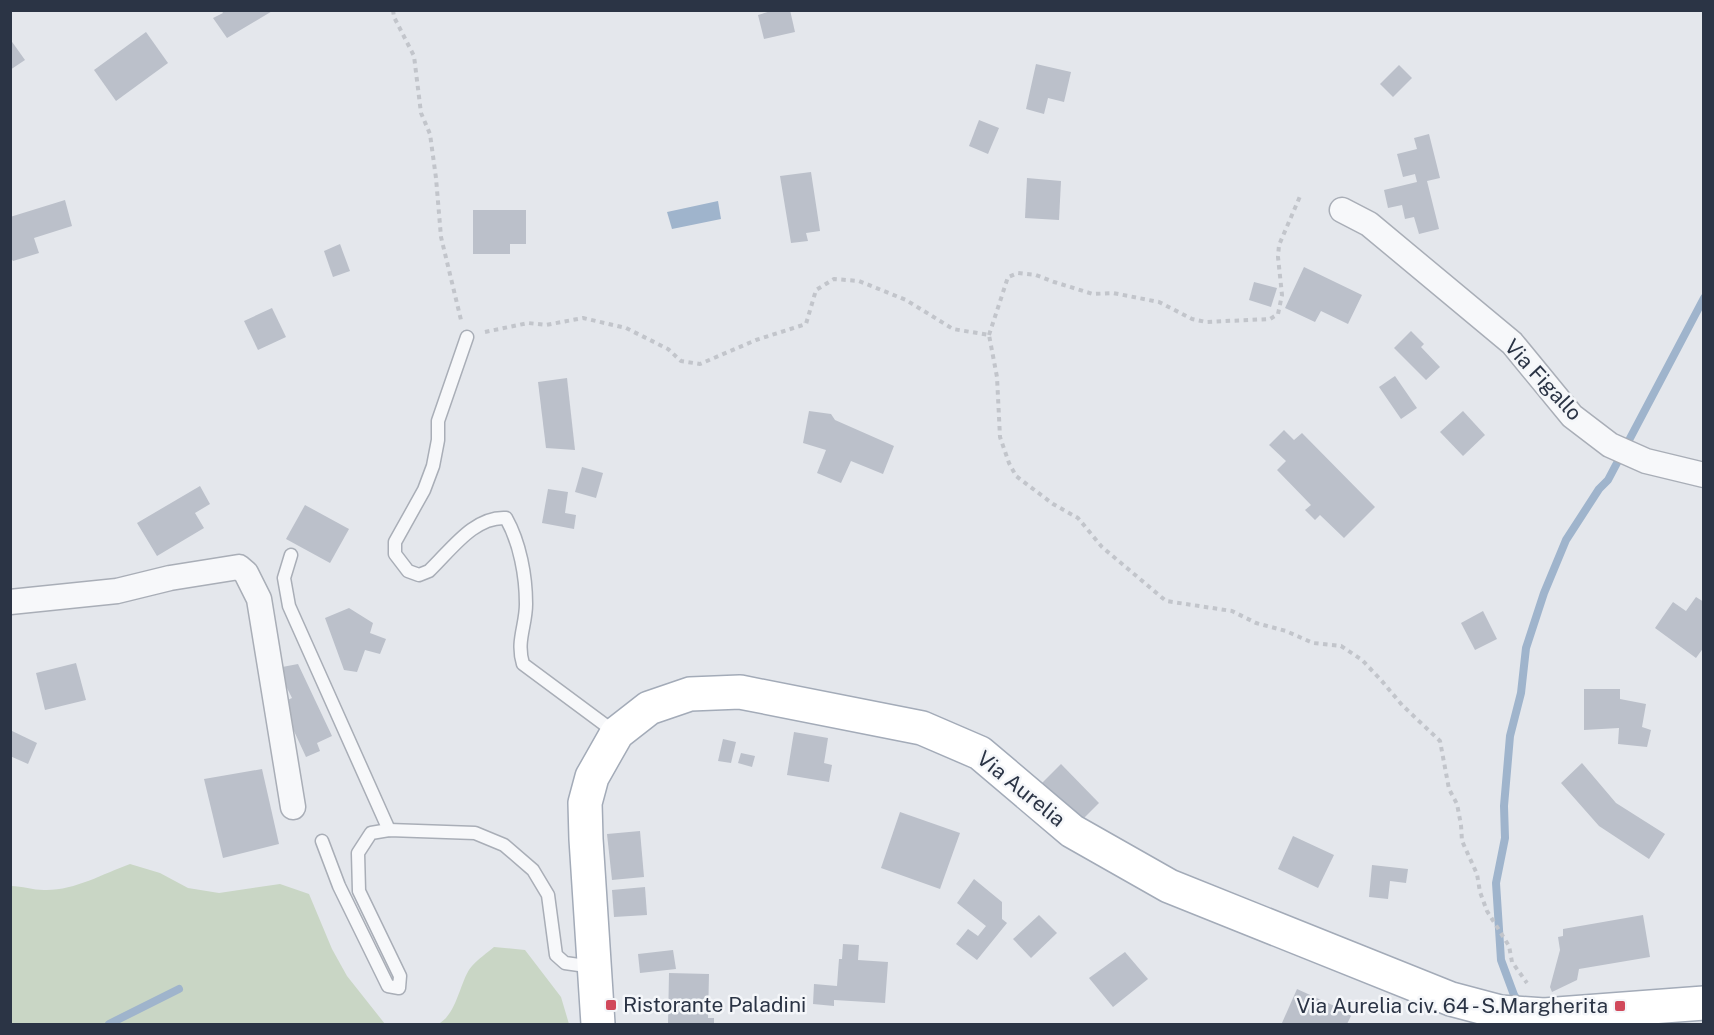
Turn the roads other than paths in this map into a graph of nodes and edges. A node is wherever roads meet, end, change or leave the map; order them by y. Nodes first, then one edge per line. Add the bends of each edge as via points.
1 (1342, 210) dead end
2 (467, 337) road end
3 (1704, 475) edge
4 (291, 555) dead end
5 (10, 602) edge
6 (617, 733) junction
7 (292, 807) dead end
8 (389, 830) junction
9 (322, 841) dead end
10 (594, 967) junction
11 (1704, 1003) edge
12 (598, 1024) edge

1 - 3 street, Via Figallo via 1369,224 1512,343 1572,416 1610,445 1646,461
2 - 6 lane via 438,421 433,466 395,542 395,554 408,571 419,575 429,572 478,524 506,518 522,567 526,605 519,651 523,664
4 - 8 lane via 284,578 289,606
5 - 7 street via 117,591 239,567 259,599
6 - 10 main road, Via Aurelia via 592,777 585,803
6 - 11 main road, Via Aurelia via 649,708 690,694 740,692 922,728 980,753 1072,831 1169,886 1451,999 1500,1012 1544,1015
8 - 9 lane via 371,833 358,853 359,891 400,976 399,988 388,986 339,886
8 - 10 lane via 475,833 504,845 533,870 548,895 556,955 565,963
10 - 12 main road, Via Aurelia

